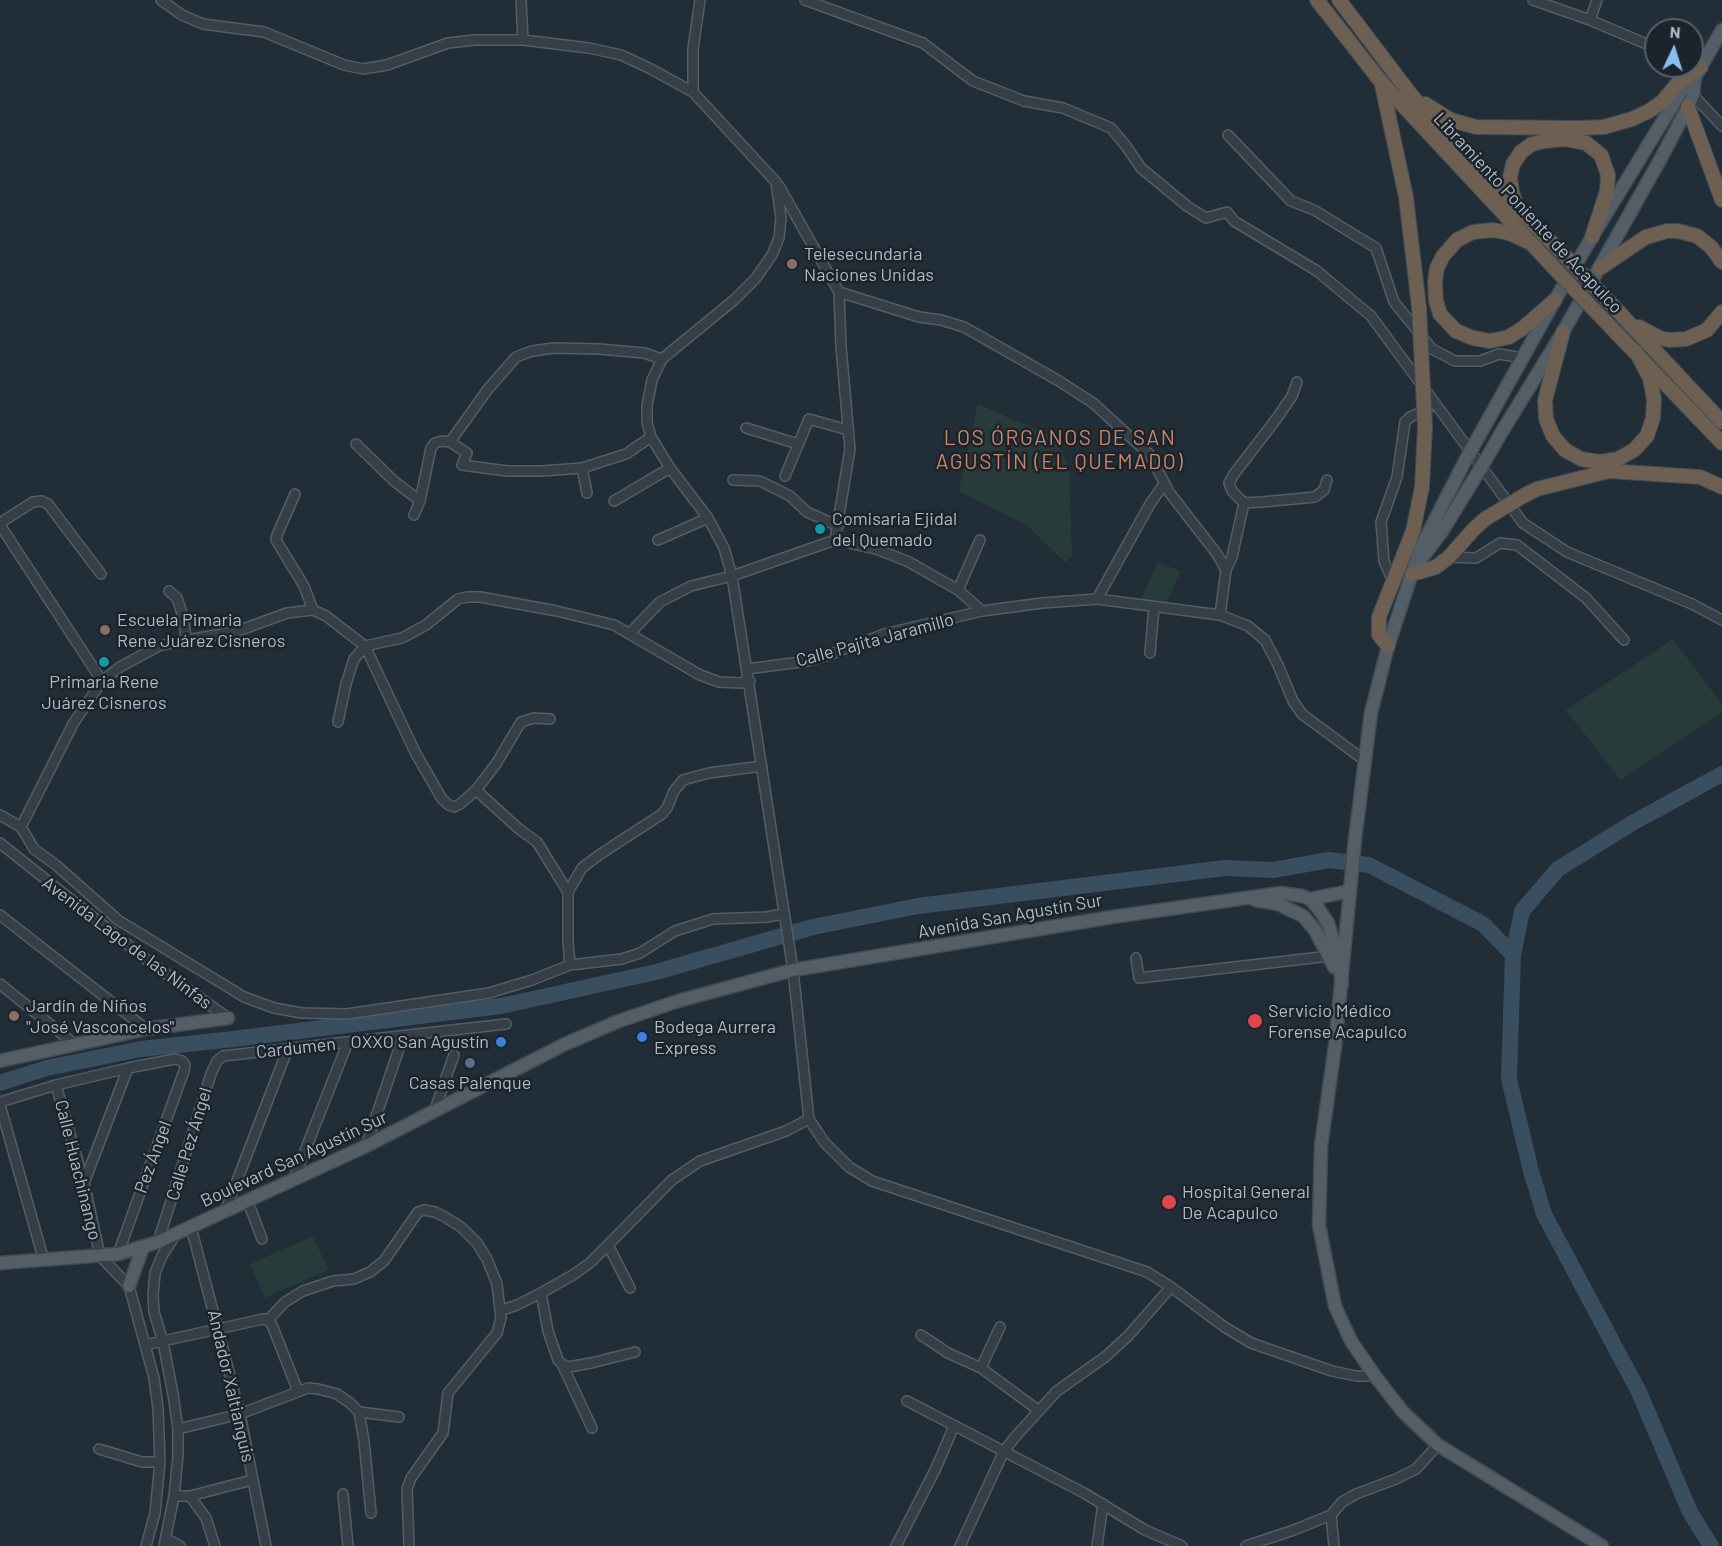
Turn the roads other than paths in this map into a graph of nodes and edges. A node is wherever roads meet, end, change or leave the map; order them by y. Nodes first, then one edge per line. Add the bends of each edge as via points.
1 (161, 0) edge
2 (521, 0) edge
3 (700, 0) edge
4 (805, 0) edge
5 (1317, 0) edge
6 (1339, 0) edge
7 (1533, 0) edge
8 (1597, 0) edge
9 (1590, 20) junction
10 (1722, 30) edge
11 (523, 40) junction
12 (1644, 43) edge
13 (1704, 57) edge
14 (1684, 78) edge
15 (1690, 78) edge
16 (1695, 78) edge
17 (1382, 83) junction
18 (693, 92) junction
19 (1412, 96) junction
20 (1691, 101) junction
21 (1722, 126) edge
22 (1228, 135) dead end
23 (776, 182) junction
24 (1722, 200) edge
25 (1519, 211) junction
26 (1592, 237) junction
27 (1534, 246) junction
28 (1722, 262) edge
29 (1599, 268) junction
30 (839, 292) junction
31 (1555, 300) junction
32 (1722, 312) edge
33 (1627, 320) junction
34 (1563, 332) junction
35 (1636, 352) junction
36 (1523, 358) junction
37 (662, 359) junction
38 (1298, 382) dead end
39 (1436, 406) junction
40 (1722, 422) edge
41 (746, 428) dead end
42 (848, 430) junction
43 (651, 437) junction
44 (450, 442) junction
45 (1722, 443) edge
46 (356, 444) dead end
47 (798, 444) junction
48 (582, 468) junction
49 (670, 468) junction
50 (785, 476) dead end
51 (733, 480) dead end
52 (1327, 480) dead end
53 (1164, 484) junction
54 (1722, 487) edge
55 (587, 493) dead end
56 (295, 494) dead end
57 (420, 501) junction
58 (614, 501) dead end
59 (1244, 503) junction
60 (414, 515) dead end
61 (708, 518) junction
62 (0, 524) edge
63 (838, 526) junction
64 (658, 540) dead end
65 (835, 540) junction
66 (980, 540) dead end
67 (1449, 557) junction
68 (1226, 570) junction
69 (1414, 570) junction
70 (101, 574) dead end
71 (732, 576) junction
72 (1393, 582) junction
73 (958, 590) junction
74 (169, 591) dead end
75 (1097, 599) junction
76 (1154, 607) junction
77 (313, 610) junction
78 (982, 611) junction
79 (1220, 615) junction
80 (1722, 620) edge
81 (630, 634) junction
82 (186, 640) junction
83 (1624, 640) dead end
84 (365, 646) junction
85 (1388, 646) junction
86 (1150, 653) dead end
87 (747, 669) junction
88 (102, 681) junction
89 (750, 681) junction
90 (550, 719) dead end
91 (338, 722) dead end
92 (1364, 760) junction
93 (762, 766) junction
94 (476, 790) junction
95 (0, 815) edge
96 (21, 827) junction
97 (0, 843) edge
98 (1351, 885) junction
99 (568, 892) junction
100 (1310, 899) junction
101 (1233, 900) junction
102 (0, 915) edge
103 (784, 917) junction
104 (1330, 956) junction
105 (1136, 958) dead end
106 (570, 965) junction
107 (793, 970) junction
108 (0, 984) edge
109 (1342, 984) junction
110 (228, 1018) joint
111 (506, 1024) dead end
112 (146, 1029) junction
113 (403, 1037) junction
114 (348, 1042) junction
115 (73, 1043) junction
116 (288, 1048) junction
117 (230, 1054) joint
118 (454, 1055) dead end
119 (0, 1061) edge
120 (128, 1068) junction
121 (56, 1085) junction
122 (0, 1104) edge
123 (434, 1112) junction
124 (809, 1119) junction
125 (366, 1146) junction
126 (293, 1181) junction
127 (84, 1183) junction
128 (248, 1202) junction
129 (225, 1212) junction
130 (191, 1227) junction
131 (176, 1234) junction
132 (262, 1239) dead end
133 (158, 1242) junction
134 (608, 1245) junction
135 (143, 1247) junction
136 (118, 1254) junction
137 (100, 1256) junction
138 (44, 1261) junction
139 (0, 1263) edge
140 (129, 1286) junction
141 (1171, 1287) junction
142 (630, 1288) dead end
143 (541, 1293) junction
144 (502, 1310) junction
145 (268, 1320) junction
146 (1000, 1327) dead end
147 (218, 1329) junction
148 (921, 1335) dead end
149 (163, 1342) junction
150 (145, 1344) junction
151 (635, 1352) dead end
152 (562, 1364) junction
153 (981, 1368) junction
154 (1375, 1376) junction
155 (298, 1391) junction
156 (907, 1401) dead end
157 (1038, 1410) junction
158 (359, 1412) junction
159 (240, 1414) junction
160 (399, 1417) dead end
161 (954, 1426) junction
162 (592, 1428) dead end
163 (178, 1429) junction
164 (1438, 1445) junction
165 (99, 1449) dead end
166 (1004, 1451) junction
167 (160, 1462) junction
168 (252, 1480) junction
169 (343, 1494) dead end
170 (174, 1496) junction
171 (190, 1496) junction
172 (1103, 1504) junction
173 (371, 1513) dead end
174 (1331, 1515) junction
175 (165, 1543) edge
176 (146, 1546) edge
177 (180, 1546) edge
178 (215, 1546) edge
179 (266, 1546) edge
180 (348, 1546) edge
181 (409, 1546) edge
182 (896, 1546) edge
183 (960, 1546) edge
184 (1097, 1546) edge
185 (1182, 1546) edge
186 (1246, 1546) edge
187 (1334, 1546) edge
188 (1602, 1546) edge

1 - 11 street via 203,24 264,32 344,66 363,69 387,65 448,43
2 - 11 street
3 - 18 street via 693,50
4 - 39 street via 923,43 973,81 1024,101 1063,108 1111,128 1141,168 1187,206 1206,218 1227,212 1234,222 1317,271 1371,316
5 - 17 highway, Libramiento Poniente de Acapulco
6 - 19 highway, Libramiento Poniente de Acapulco
7 - 9 street
8 - 9 street
9 - 12 street
10 - 13 main road
11 - 18 street via 621,55
14 - 19 highway via 1649,111 1604,127 1476,127 1451,120
15 - 26 main road
16 - 20 main road
17 - 27 highway, Libramiento Poniente de Acapulco
17 - 72 highway, bridge via 1406,197 1419,307 1425,427 1422,487 1413,531
18 - 23 street
19 - 25 highway, Libramiento Poniente de Acapulco
20 - 21 street
20 - 24 highway
20 - 29 main road
22 - 36 street via 1291,201 1314,210 1376,248 1394,302 1432,349 1455,361 1480,361 1499,354
23 - 30 street
23 - 37 street via 781,218 772,255 734,300
25 - 26 highway via 1510,177 1521,152 1545,141 1582,142 1601,155 1608,175
25 - 33 highway, Libramiento Poniente de Acapulco, bridge
26 - 31 main road
27 - 31 highway via 1509,233 1493,230 1473,232 1457,240 1437,268 1436,302 1440,314 1456,330 1490,341 1509,337
27 - 35 highway, Libramiento Poniente de Acapulco, bridge
28 - 29 highway via 1697,236 1667,231 1646,237
29 - 34 main road
30 - 42 street
30 - 53 street via 964,327 1059,381 1093,403 1143,448
31 - 36 main road
32 - 33 highway via 1701,334 1678,340 1660,338
33 - 40 highway, Libramiento Poniente de Acapulco
34 - 35 highway via 1545,400 1546,419 1565,450 1581,459 1618,459 1635,450 1647,436 1654,400 1650,378
34 - 69 main road, bridge via 1441,533
35 - 45 highway, Libramiento Poniente de Acapulco
36 - 69 main road, bridge via 1465,460 1420,549
37 - 43 street via 652,380 647,406
37 - 44 street via 644,353 554,348 516,357
38 - 59 street via 1229,483
39 - 72 street via 1405,422 1397,477 1380,522 1384,561
39 - 80 street via 1523,523 1567,552
41 - 47 street
42 - 47 street via 809,419
42 - 63 street via 849,462
43 - 48 street via 626,454
43 - 49 street
44 - 48 street via 467,453 462,465 507,471
44 - 57 street via 435,443 431,448
46 - 57 street
47 - 50 street
48 - 55 street
49 - 58 street
49 - 61 street
51 - 63 street via 760,481 790,496 807,512
52 - 59 street via 1324,490 1315,497
53 - 68 street
53 - 75 street
54 - 67 highway, bridge via 1700,477 1609,471 1537,489 1485,519
56 - 77 street via 276,540 304,586
57 - 60 street
59 - 68 street
61 - 64 street
61 - 71 street via 724,548
62 - 70 street via 33,502 42,501
62 - 88 street
63 - 65 street
65 - 71 street
65 - 73 street via 876,549 909,562
66 - 73 street
67 - 69 highway via 1436,567
67 - 83 street via 1476,558 1500,543 1517,544 1586,598
68 - 79 street
69 - 85 main road
71 - 81 street via 691,586 660,602
71 - 87 street
72 - 85 highway via 1377,629
73 - 78 street
74 - 82 street via 177,598
75 - 76 street, Calle Pajita Jaramillo
75 - 78 street, Calle Pajita Jaramillo
76 - 79 street, Calle Pajita Jaramillo
76 - 86 street
77 - 82 street via 287,613 235,632
77 - 84 street
78 - 87 street, Calle Pajita Jaramillo via 884,634 808,661
79 - 92 street, Calle Pajita Jaramillo via 1248,626 1265,640 1302,714
81 - 84 street via 614,625 557,611 468,597 458,599 426,625 402,638
81 - 89 street via 700,675 719,682
82 - 88 street via 159,646
84 - 91 street via 354,658
84 - 94 street via 442,799 454,807
85 - 92 main road
87 - 89 street
88 - 96 street via 73,724
89 - 93 street
90 - 94 street via 521,722
92 - 98 main road
93 - 99 street via 683,780 662,814 582,868
93 - 103 street
94 - 99 street via 537,842
95 - 96 street
96 - 106 street via 34,849 118,920 243,997 274,1008 302,1013 370,1011 489,993
97 - 110 street, Avenida Lago de las Ninfas via 147,960
98 - 100 main road
98 - 109 main road
99 - 106 street
100 - 101 main road, Avenida San Agustín Sur via 1281,892
100 - 109 main road via 1328,923
101 - 104 main road, Avenida San Agustín Sur via 1278,904 1304,916
101 - 107 main road, Avenida San Agustín Sur
102 - 112 street
103 - 106 street via 713,920 675,931 640,953 622,959
103 - 107 street
104 - 105 street via 1139,978
104 - 109 main road, Avenida San Agustín Sur
107 - 123 main road, Boulevard San Agustín Sur via 619,1021 565,1044
107 - 124 street
108 - 115 street
109 - 154 main road via 1322,1146 1319,1225 1335,1306 1351,1341
110 - 112 main road
111 - 113 street, Cardumen
112 - 115 main road
113 - 114 street, Cardumen
113 - 125 street
114 - 116 street, Cardumen
114 - 126 street
115 - 119 main road
116 - 117 street, Cardumen
116 - 129 street
117 - 133 street, Calle Pez Ángel via 217,1061 211,1074
118 - 123 street
120 - 121 street
120 - 127 street
120 - 136 street, Pez Ángel via 175,1059 182,1061 184,1071
121 - 122 street
121 - 127 street, Calle Huachinango
122 - 138 street
123 - 125 main road, Boulevard San Agustín Sur
124 - 134 street via 700,1161 672,1180
124 - 141 street via 824,1142 849,1167 872,1181 1146,1272
125 - 126 main road, Boulevard San Agustín Sur
126 - 128 main road, Boulevard San Agustín Sur
127 - 137 street, Calle Huachinango
128 - 129 main road, Boulevard San Agustín Sur
128 - 132 street
129 - 130 main road, Boulevard San Agustín Sur
130 - 131 main road, Boulevard San Agustín Sur
130 - 147 street, Andador Xaltianguis
131 - 133 main road, Boulevard San Agustín Sur
131 - 149 street via 155,1273 154,1312
133 - 135 main road, Boulevard San Agustín Sur
134 - 142 street
134 - 143 street via 573,1275
135 - 136 main road, Boulevard San Agustín Sur
135 - 140 main road
136 - 137 main road, Boulevard San Agustín Sur
137 - 138 main road, Boulevard San Agustín Sur
137 - 140 street
138 - 139 main road, Boulevard San Agustín Sur
140 - 150 street
141 - 154 street via 1251,1343 1332,1371 1356,1377
141 - 157 street via 1128,1336 1057,1390
143 - 144 street
143 - 152 street via 549,1331
144 - 145 street via 497,1284 477,1243 461,1227 424,1210 410,1222 384,1261 369,1272 303,1291 285,1302
144 - 181 street via 497,1333 448,1393 443,1433 411,1478 407,1489
145 - 147 street via 256,1319
145 - 155 street
146 - 153 street
147 - 149 street
147 - 159 street, Andador Xaltianguis
148 - 153 street
149 - 150 street
149 - 163 street
150 - 167 street via 158,1408
151 - 152 street via 568,1367
152 - 162 street
153 - 157 street
154 - 164 main road via 1403,1412
155 - 158 street via 308,1388 337,1394
155 - 159 street
156 - 161 street
157 - 166 street
158 - 160 street
158 - 173 street
159 - 163 street
159 - 168 street, Andador Xaltianguis
161 - 166 street
161 - 182 street
163 - 170 street
164 - 174 street via 1416,1469 1341,1502
164 - 188 main road
165 - 167 street via 142,1462
166 - 172 street
166 - 183 street
167 - 176 street via 155,1513
168 - 171 street
168 - 179 street, Andador Xaltianguis
169 - 180 street
170 - 171 street
170 - 175 street
171 - 178 street via 206,1518
172 - 184 street
172 - 185 street via 1145,1530
174 - 186 street
174 - 187 street
175 - 177 street

